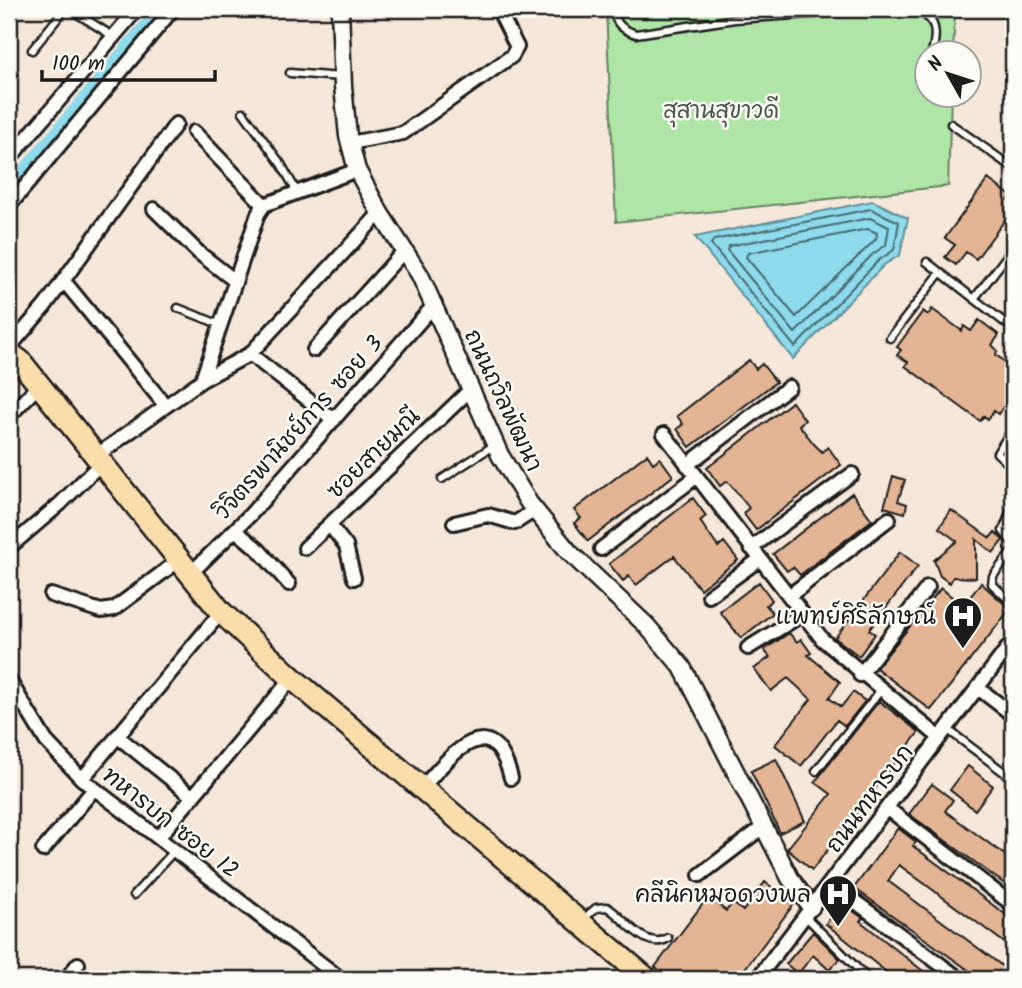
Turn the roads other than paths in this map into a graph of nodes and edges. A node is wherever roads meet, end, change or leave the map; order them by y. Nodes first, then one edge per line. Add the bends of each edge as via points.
1 (67, 9) edge
2 (137, 9) edge
3 (173, 9) edge
4 (340, 9) edge
5 (613, 9) edge
6 (886, 9) edge
7 (913, 9) edge
8 (502, 17) dead end
9 (114, 37) junction
10 (935, 38) edge
11 (32, 50) dead end
12 (290, 73) dead end
13 (342, 77) junction
14 (243, 112) dead end
15 (176, 124) dead end
16 (951, 124) dead end
17 (194, 132) dead end
18 (350, 143) junction
19 (9, 159) edge
20 (1013, 168) edge
21 (357, 170) junction
22 (297, 192) junction
23 (264, 205) junction
24 (9, 206) edge
25 (154, 209) dead end
26 (380, 213) junction
27 (1013, 248) edge
28 (405, 250) junction
29 (927, 262) dead end
30 (940, 273) junction
31 (235, 281) junction
32 (68, 286) dead end
33 (974, 299) junction
34 (435, 304) junction
35 (177, 308) dead end
36 (221, 325) junction
37 (1013, 330) edge
38 (890, 338) dead end
39 (314, 350) dead end
40 (12, 354) edge
41 (250, 354) junction
42 (202, 380) junction
43 (39, 385) junction
44 (789, 387) dead end
45 (471, 389) junction
46 (165, 405) junction
47 (9, 416) edge
48 (334, 419) junction
49 (1013, 428) edge
50 (664, 434) dead end
51 (495, 445) junction
52 (98, 459) junction
53 (687, 466) junction
54 (1013, 468) edge
55 (852, 474) dead end
56 (696, 477) junction
57 (442, 479) dead end
58 (1013, 505) edge
59 (535, 510) junction
60 (890, 519) dead end
61 (454, 523) dead end
62 (329, 524) junction
63 (235, 530) junction
64 (1013, 544) edge
65 (12, 545) dead end
66 (304, 548) dead end
67 (601, 548) dead end
68 (751, 548) junction
69 (1013, 550) edge
70 (760, 559) junction
71 (183, 568) junction
72 (354, 578) dead end
73 (289, 584) dead end
74 (928, 587) dead end
75 (51, 595) dead end
76 (709, 596) dead end
77 (789, 596) junction
78 (1013, 604) edge
79 (221, 612) junction
80 (803, 614) junction
81 (1013, 641) edge
82 (748, 648) dead end
83 (860, 675) junction
84 (292, 678) junction
85 (9, 680) edge
86 (978, 688) junction
87 (880, 690) junction
88 (1013, 715) edge
89 (944, 734) junction
90 (117, 736) junction
91 (816, 771) dead end
92 (511, 778) dead end
93 (82, 779) junction
94 (1013, 779) edge
95 (422, 788) junction
96 (94, 789) junction
97 (193, 797) junction
98 (887, 808) junction
99 (763, 827) junction
100 (159, 837) junction
101 (43, 850) dead end
102 (176, 850) junction
103 (701, 875) dead end
104 (830, 883) junction
105 (134, 895) dead end
106 (1013, 905) edge
107 (808, 911) junction
108 (581, 922) junction
109 (668, 938) dead end
110 (78, 964) dead end
111 (66, 979) edge
112 (341, 979) edge
113 (647, 979) edge
114 (757, 979) edge
115 (868, 979) edge
116 (960, 979) edge

1 - 9 lane
1 - 11 lane
2 - 9 street
3 - 24 street
4 - 13 street, ถนนถวิลพัฒนา
5 - 6 lane via 615,22 636,34 735,19
7 - 10 lane via 929,16 937,30
8 - 18 street via 517,47 512,56 403,133
9 - 19 street
12 - 13 lane
13 - 18 street, ถนนถวิลพัฒนา
14 - 22 lane
15 - 40 street
16 - 20 lane
17 - 23 street
18 - 21 street, ถนนถวิลพัฒนา
21 - 22 street
21 - 26 street, ถนนถวิลพัฒนา
22 - 23 street
23 - 31 street
25 - 31 street
26 - 28 street, ถนนถวิลพัฒนา
26 - 41 street
27 - 33 lane
28 - 34 street, ถนนถวิลพัฒนา
28 - 39 street
29 - 30 lane
30 - 33 lane
30 - 38 lane
31 - 36 street
32 - 46 street
33 - 37 lane
34 - 45 street, ถนนถวิลพัฒนา
34 - 48 street, วิจิตรพานิชย์การ ซอย 3
35 - 36 lane
36 - 42 street
40 - 43 main road
41 - 42 street
41 - 48 street
42 - 46 street
43 - 47 street
43 - 52 main road
44 - 53 street
45 - 51 street, ถนนถวิลพัฒนา
45 - 62 street, ซอยสายมณี
46 - 52 street
48 - 63 street, วิจิตรพานิชย์การ ซอย 3
49 - 54 lane via 998,453
50 - 53 street
51 - 57 lane
51 - 59 street, ถนนถวิลพัฒนา
52 - 65 street via 60,504
52 - 71 main road
53 - 56 street
55 - 68 street
56 - 67 street
56 - 68 street
58 - 64 lane via 1003,531
59 - 61 street via 515,523 488,515
59 - 99 street, ถนนถวิลพัฒนา via 581,566 646,625 682,667
60 - 77 street
62 - 66 street, ซอยสายมณี
62 - 72 street via 346,546
63 - 71 street, วิจิตรพานิชย์การ ซอย 3
63 - 73 street
68 - 70 street
69 - 78 lane via 992,584
70 - 76 street
70 - 77 street
71 - 75 street, วิจิตรพานิชย์การ ซอย 3 via 114,609 101,611
71 - 79 main road
74 - 83 street
77 - 80 street
79 - 84 main road
79 - 90 street, ทหารบก ซอย 12
80 - 82 street
80 - 83 street
81 - 86 street, ถนนทหารบก
83 - 87 street
84 - 95 main road
84 - 97 street
85 - 93 street via 46,741
86 - 88 street
86 - 89 street, ถนนทหารบก
87 - 89 street
87 - 91 lane
89 - 94 lane
89 - 98 street, ถนนทหารบก
90 - 93 street, ทหารบก ซอย 12
90 - 97 street
92 - 95 street via 502,756 479,739 453,752
93 - 96 street, ทหารบก ซอย 12
95 - 108 main road
96 - 100 street, ทหารบก ซอย 12
96 - 101 street
97 - 100 street
98 - 104 street, ถนนทหารบก
98 - 106 street
99 - 103 street
99 - 107 street, ถนนถวิลพัฒนา
100 - 102 street, ทหารบก ซอย 12
102 - 105 lane
102 - 112 street, ทหารบก ซอย 12
104 - 107 street, ถนนทหารบก
104 - 116 street
107 - 114 street, ถนนทหารบก
107 - 115 lane
108 - 109 lane via 596,908 607,907 647,940
108 - 113 main road
110 - 111 street

